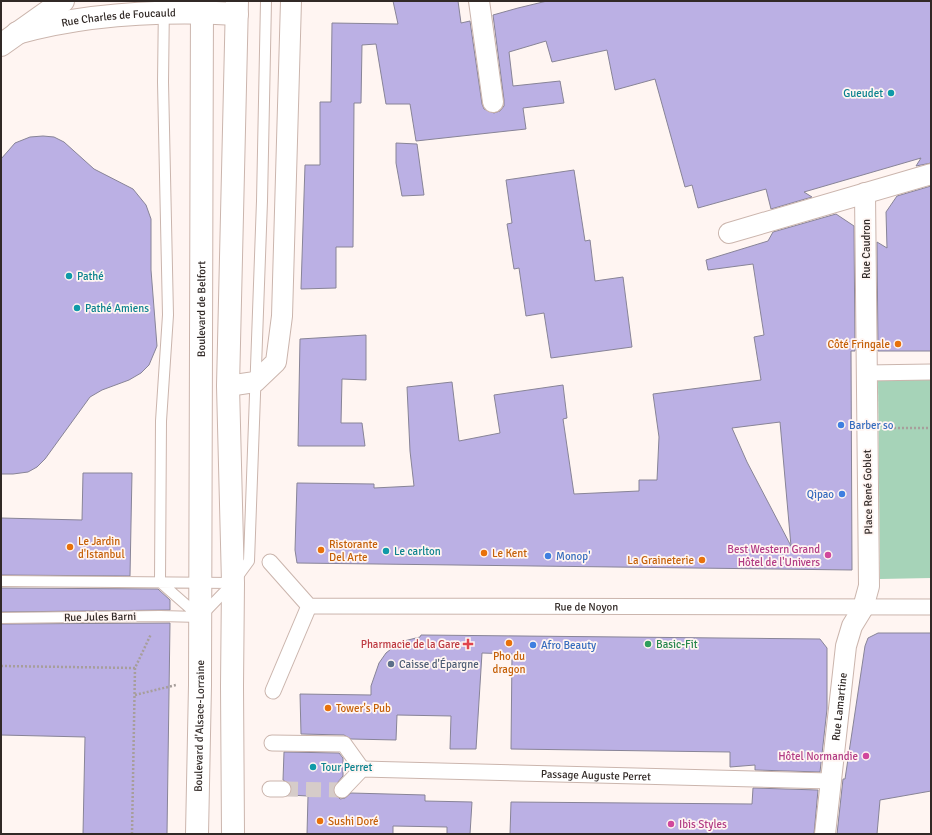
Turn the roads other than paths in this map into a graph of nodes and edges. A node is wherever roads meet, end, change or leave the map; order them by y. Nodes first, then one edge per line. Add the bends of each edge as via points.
1 (63, 1) edge
2 (266, 1) edge
3 (290, 1) edge
4 (479, 1) edge
5 (196, 5) edge
6 (163, 7) edge
7 (237, 7) edge
8 (9, 39) edge
9 (493, 102) dead end
10 (931, 174) edge
11 (866, 193) junction
12 (729, 233) dead end
13 (931, 372) edge
14 (866, 373) junction
15 (255, 382) junction
16 (228, 386) junction
17 (270, 562) dead end
18 (1, 581) edge
19 (160, 582) junction
20 (199, 583) junction
21 (233, 583) junction
22 (309, 606) junction
23 (931, 607) edge
24 (864, 608) junction
25 (200, 617) junction
26 (1, 618) edge
27 (273, 691) dead end
28 (272, 742) dead end
29 (362, 769) junction
30 (830, 781) junction
31 (342, 790) dead end
32 (197, 834) edge
33 (233, 834) edge
34 (824, 834) edge

1 - 8 main road, Rue Charles de Foucauld
2 - 15 lane
3 - 15 street via 282,316 276,362
4 - 9 street
5 - 6 main road, Rue Charles de Foucauld
5 - 7 main road, Rue Charles de Foucauld
5 - 20 main road, Boulevard de Belfort
6 - 8 main road, Rue Charles de Foucauld via 58,23
6 - 19 lane via 168,314 161,421
7 - 16 main road
10 - 11 street
11 - 12 street
11 - 14 street, Rue Caudron
13 - 14 street
14 - 24 street, Place René Goblet via 869,586
15 - 16 street
15 - 21 lane via 249,562
16 - 21 main road
17 - 22 street
18 - 19 lane
19 - 20 lane
19 - 25 lane
20 - 21 lane
20 - 25 main road, Boulevard de Belfort
21 - 25 lane
21 - 33 main road
22 - 24 street, Rue de Noyon
22 - 27 street
23 - 24 street
24 - 30 street, Rue Lamartine via 852,626 846,646
25 - 26 lane, Rue Jules Barni
25 - 32 main road, Boulevard d'Alsace-Lorraine
28 - 29 street via 344,744
29 - 30 street, Passage Auguste Perret
29 - 31 street
30 - 34 street, Rue Lamartine

